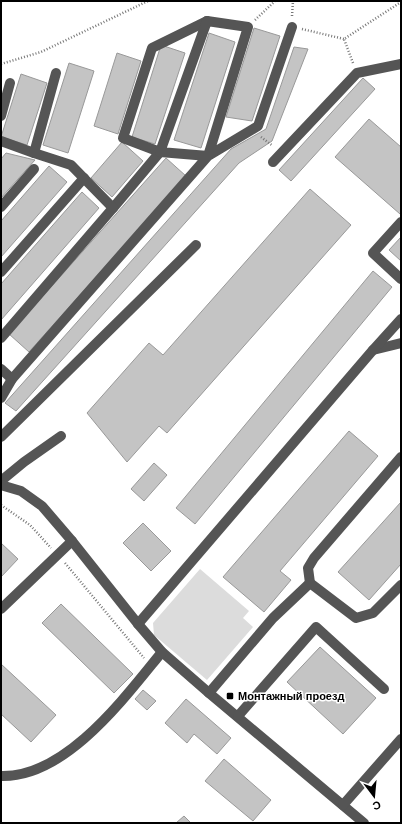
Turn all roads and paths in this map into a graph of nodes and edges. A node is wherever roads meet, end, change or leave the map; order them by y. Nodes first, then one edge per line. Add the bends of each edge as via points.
1 (148, 1) edge
2 (275, 1) edge
3 (292, 1) edge
4 (401, 2) edge
5 (208, 21) junction
6 (248, 27) junction
7 (292, 27) junction
8 (344, 39) junction
9 (1, 64) edge
10 (401, 64) edge
11 (56, 73) dead end
12 (357, 73) junction
13 (10, 83) dead end
14 (1, 116) edge
15 (252, 130) junction
16 (1, 141) edge
17 (160, 152) junction
18 (34, 153) junction
19 (281, 153) junction
20 (208, 156) junction
21 (272, 162) dead end
22 (34, 169) dead end
23 (84, 178) junction
24 (1, 207) edge
25 (113, 208) junction
26 (401, 222) edge
27 (196, 245) dead end
28 (1, 272) edge
29 (401, 279) edge
30 (401, 320) edge
31 (1, 338) edge
32 (401, 343) edge
33 (373, 350) junction
34 (1, 369) edge
35 (12, 379) junction
36 (1, 398) edge
37 (61, 436) dead end
38 (1, 437) edge
39 (401, 456) edge
40 (1, 481) edge
41 (1, 485) edge
42 (1, 505) edge
43 (72, 541) junction
44 (58, 555) junction
45 (310, 583) junction
46 (401, 585) edge
47 (1, 609) edge
48 (138, 624) junction
49 (162, 652) junction
50 (150, 666) junction
51 (384, 688) dead end
52 (209, 693) junction
53 (238, 716) junction
54 (401, 739) edge
55 (1, 776) edge
56 (343, 805) junction
57 (358, 821) edge

1 - 9 path via 41,52
2 - 6 path
3 - 7 path
4 - 8 path
5 - 6 street
5 - 17 street
5 - 17 street via 152,48 123,138
6 - 20 street
7 - 8 path
7 - 15 street via 258,126
8 - 12 path
10 - 12 street
11 - 18 street
12 - 19 street
13 - 14 street
15 - 19 path
15 - 20 street
16 - 18 street
17 - 20 street
17 - 25 street
18 - 23 street via 71,165
19 - 21 street
20 - 35 street
22 - 24 street
23 - 25 street
23 - 28 street
25 - 31 street
26 - 29 street via 373,253
27 - 38 street
30 - 33 street
32 - 33 street
33 - 48 street
34 - 35 street
35 - 36 street
37 - 40 street
39 - 45 street via 314,558 308,568
41 - 43 street via 20,491 42,506
42 - 44 path via 30,525
43 - 44 street
43 - 48 street
44 - 47 street
44 - 50 path
45 - 46 street via 356,618 373,613
45 - 52 street via 273,618
48 - 49 street
49 - 50 street
49 - 52 street
50 - 55 street via 105,719 63,755 34,770 14,776
51 - 53 street via 316,627
52 - 53 street
53 - 56 street
54 - 56 street
56 - 57 street

